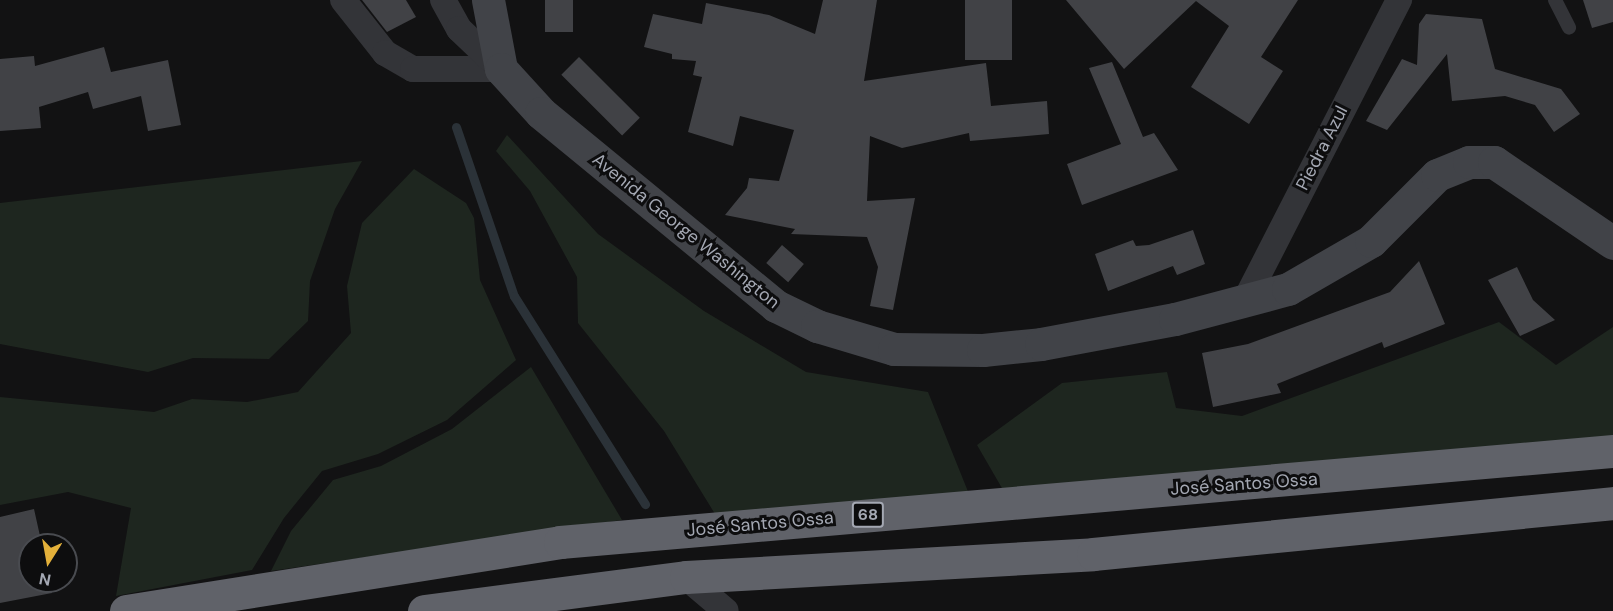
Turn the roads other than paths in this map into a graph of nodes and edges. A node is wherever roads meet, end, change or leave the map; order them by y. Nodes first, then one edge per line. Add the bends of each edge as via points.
1 (343, 0) edge
2 (443, 0) edge
3 (475, 0) edge
4 (488, 0) edge
5 (1399, 0) edge
6 (1555, 0) edge
7 (1569, 28) dead end
8 (459, 29) junction
9 (501, 69) junction
10 (1613, 243) edge
11 (1248, 297) junction
12 (1613, 451) edge
13 (1613, 502) edge
14 (686, 577) junction
15 (126, 611) edge
16 (424, 611) edge
17 (726, 611) edge

1 - 9 street via 385,53 413,69
2 - 8 street
3 - 8 street
4 - 9 main road
5 - 11 street, Piedra Azul
6 - 7 lane
8 - 9 street
9 - 11 main road, Avenida George Washington via 541,113 776,306 861,341 938,351 1041,344 1175,319
10 - 11 main road, Avenida George Washington via 1494,162 1469,162 1437,175 1371,241 1288,289
12 - 15 highway, José Santos Ossa / 68 via 560,542
13 - 14 highway via 1093,554
14 - 16 highway
14 - 17 street

